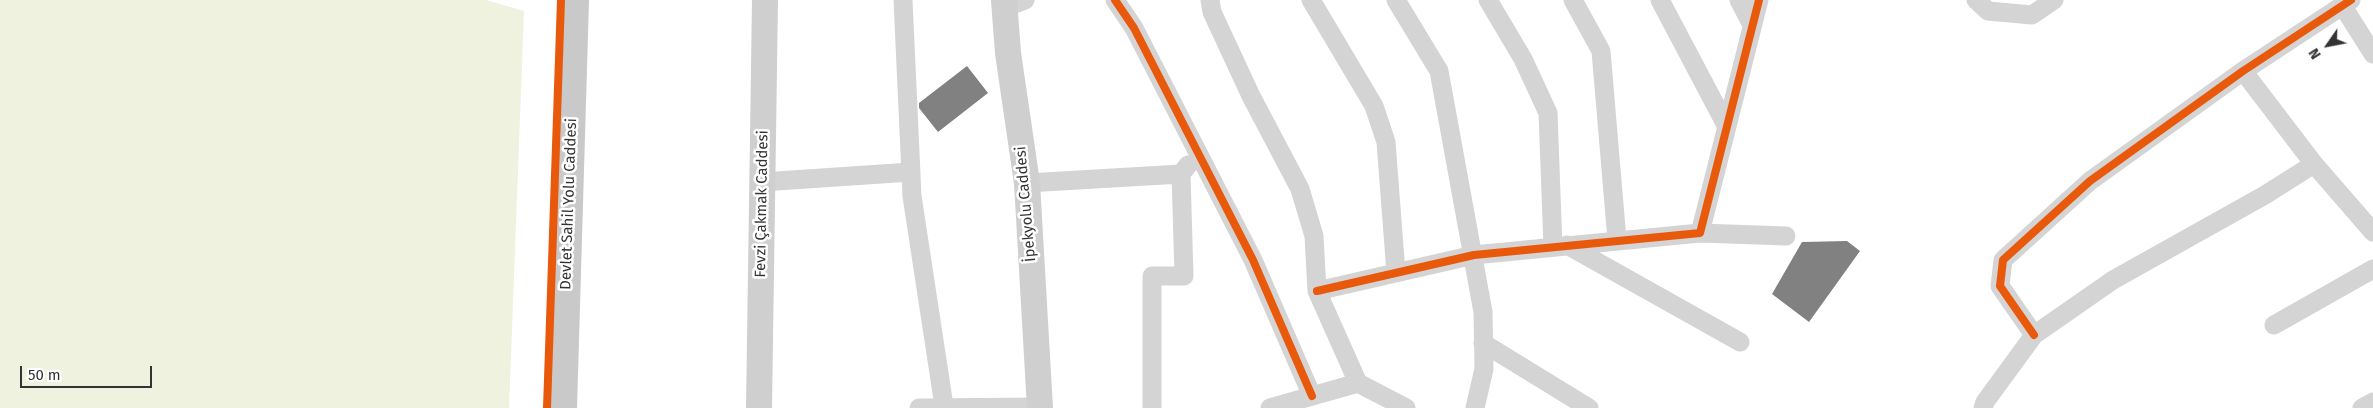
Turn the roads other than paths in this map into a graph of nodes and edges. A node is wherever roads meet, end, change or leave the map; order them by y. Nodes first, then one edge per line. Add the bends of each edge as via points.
1 (574, 0) edge
2 (587, 0) edge
3 (765, 0) edge
4 (903, 0) edge
5 (1115, 0) edge
6 (1210, 0) edge
7 (1311, 0) edge
8 (1396, 0) edge
9 (1488, 0) edge
10 (1573, 0) edge
11 (1660, 0) edge
12 (1739, 0) edge
13 (1759, 0) edge
14 (1976, 0) edge
15 (2054, 0) edge
16 (1011, 3) edge
17 (2347, 3) edge
18 (1752, 25) junction
19 (2373, 54) edge
20 (2243, 71) junction
21 (1726, 125) junction
22 (1198, 151) junction
23 (2314, 164) junction
24 (911, 172) junction
25 (1181, 174) junction
26 (762, 182) junction
27 (1026, 183) junction
28 (2373, 232) edge
29 (1700, 233) junction
30 (1786, 236) dead end
31 (1617, 240) junction
32 (1560, 246) junction
33 (1474, 255) junction
34 (2373, 269) edge
35 (1396, 273) junction
36 (1317, 291) junction
37 (2274, 324) dead end
38 (2034, 335) junction
39 (1740, 342) dead end
40 (1484, 344) junction
41 (1358, 383) junction
42 (1312, 396) junction
43 (2373, 402) edge
44 (944, 406) junction
45 (563, 408) edge
46 (576, 408) edge
47 (759, 408) edge
48 (920, 408) edge
49 (1040, 408) edge
50 (1152, 408) edge
51 (1270, 408) edge
52 (1406, 408) edge
53 (1476, 408) edge
54 (1589, 408) edge
55 (1983, 408) edge
56 (2362, 408) edge

1 - 45 main road, Devlet Sahil Yolu Caddesi
2 - 46 main road, Devlet Sahil Yolu Caddesi
3 - 26 street, Fevzi Çakmak Caddesi
4 - 24 street
5 - 22 street via 1134,28
6 - 36 street via 1212,12 1251,96 1300,189 1314,236
7 - 35 street via 1374,106 1386,142
8 - 33 street via 1439,71
9 - 32 street via 1523,58 1548,114
10 - 31 street via 1600,51
11 - 21 street
12 - 18 street
13 - 18 street
14 - 15 street via 1988,11 2032,15
16 - 27 street, İpekyolu Caddesi via 1008,53
17 - 19 street
17 - 20 street
18 - 21 street
20 - 23 street
20 - 38 street via 2090,181 2003,260 2000,286
21 - 29 street
22 - 25 street
22 - 42 street via 1253,260
23 - 28 street
23 - 38 street via 2113,280
24 - 26 street
24 - 44 street
25 - 27 street
25 - 50 street via 1184,276 1152,276
26 - 47 street, Fevzi Çakmak Caddesi
27 - 49 street, İpekyolu Caddesi
29 - 30 street
29 - 31 street
31 - 32 street
32 - 33 street
32 - 39 street
33 - 35 street
33 - 40 street via 1483,312
34 - 37 street
35 - 36 street
36 - 41 street
38 - 55 street
40 - 53 street via 1484,369
40 - 54 street
41 - 42 street
41 - 52 street
42 - 51 street
43 - 56 street
44 - 48 street
44 - 49 street

